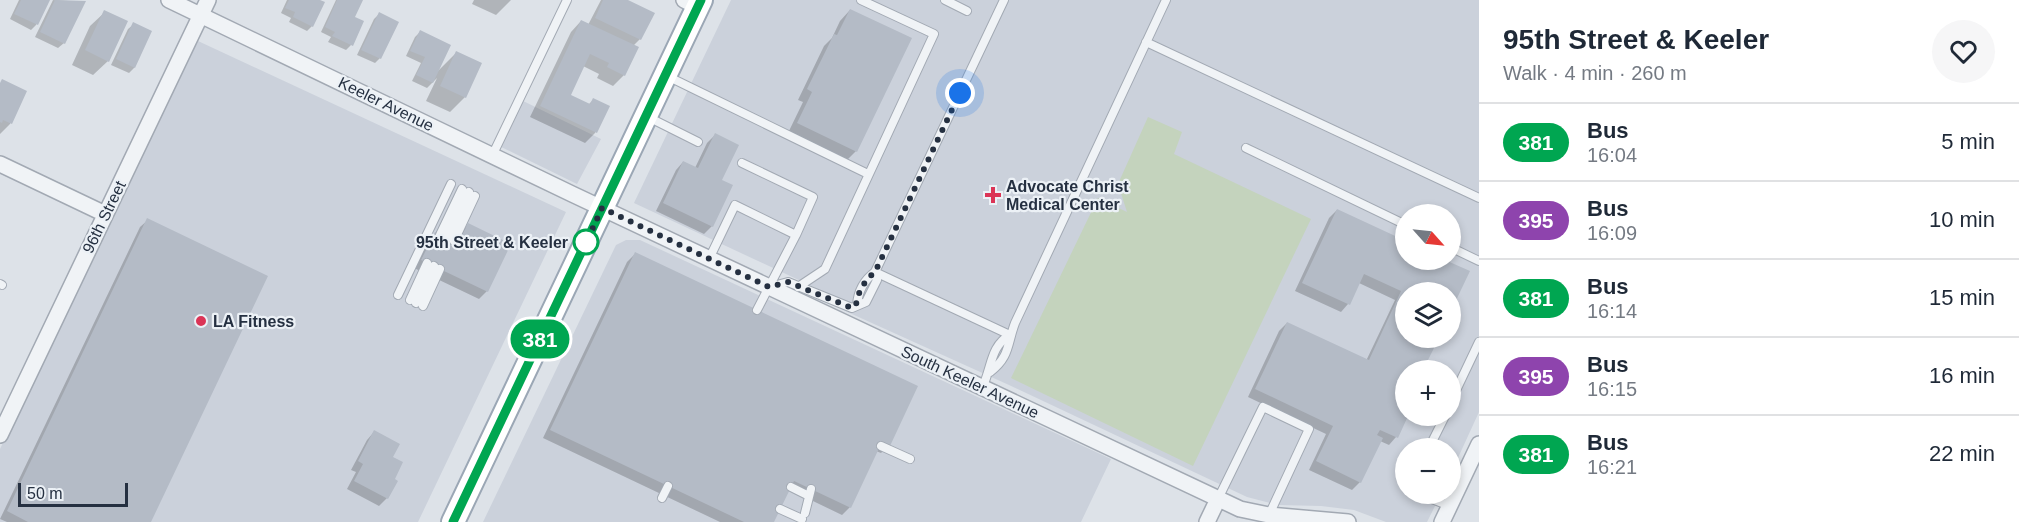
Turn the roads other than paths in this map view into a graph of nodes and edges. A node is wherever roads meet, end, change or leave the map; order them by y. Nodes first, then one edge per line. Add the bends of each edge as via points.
1 (169, 0) edge
2 (208, 0) edge
3 (567, 0) edge
4 (861, 0) edge
5 (945, 0) edge
6 (1004, 0) edge
7 (1166, 0) edge
8 (695, 2) edge
9 (967, 11) dead end
10 (201, 15) junction
11 (1146, 42) junction
12 (665, 75) junction
13 (646, 117) junction
14 (698, 142) dead end
15 (1246, 148) dead end
16 (492, 156) junction
17 (742, 163) dead end
18 (0, 164) edge
19 (868, 174) junction
20 (451, 184) dead end
21 (1479, 198) edge
22 (602, 208) junction
23 (105, 214) junction
24 (1395, 220) edge
25 (796, 235) junction
26 (447, 238) joint
27 (1461, 252) edge
28 (709, 259) junction
29 (1479, 261) edge
30 (875, 272) junction
31 (769, 287) junction
32 (798, 287) junction
33 (398, 295) dead end
34 (416, 303) joint
35 (757, 310) dead end
36 (1010, 335) junction
37 (1479, 342) edge
38 (1461, 380) edge
39 (982, 387) junction
40 (5, 411) edge
41 (0, 435) edge
42 (1479, 444) edge
43 (880, 446) dead end
44 (910, 459) dead end
45 (668, 486) dead end
46 (790, 487) dead end
47 (662, 498) dead end
48 (1218, 499) junction
49 (1445, 504) edge
50 (1450, 506) junction
51 (780, 509) dead end
52 (1269, 515) junction
53 (453, 522) edge
54 (1208, 522) edge
55 (1348, 522) edge
56 (1442, 522) edge

1 - 10 street, Keeler Avenue
2 - 10 street, 96th Street
3 - 16 lane
4 - 19 lane via 934,34
5 - 9 lane
6 - 30 lane
7 - 11 lane
8 - 12 main road
10 - 16 street, Keeler Avenue
10 - 23 street, 96th Street
11 - 21 lane
11 - 36 lane
12 - 13 main road
12 - 19 lane
13 - 14 lane
13 - 22 main road
15 - 24 lane
16 - 22 street, Keeler Avenue
17 - 25 lane via 813,197
18 - 23 street
19 - 32 lane via 825,269
20 - 33 lane
22 - 28 street, South Keeler Avenue
22 - 53 main road
23 - 40 street, 96th Street
25 - 28 lane via 735,206
25 - 31 lane
26 - 26 lane via 468,192
27 - 29 lane
28 - 31 street, South Keeler Avenue
30 - 32 lane via 867,278 852,308
30 - 36 lane
31 - 32 lane via 788,282
31 - 35 lane
31 - 39 street, South Keeler Avenue
34 - 34 lane via 434,266
36 - 39 lane via 1001,340
37 - 38 lane
39 - 48 street, South Keeler Avenue
40 - 41 street, 96th Street
42 - 50 street
43 - 44 lane
45 - 47 lane
46 - 51 lane via 810,493 804,516
48 - 52 street, South Keeler Avenue via 1240,510
48 - 52 lane via 1263,407 1309,429
48 - 54 street
49 - 50 lane
50 - 56 street
52 - 55 street, South Keeler Avenue

